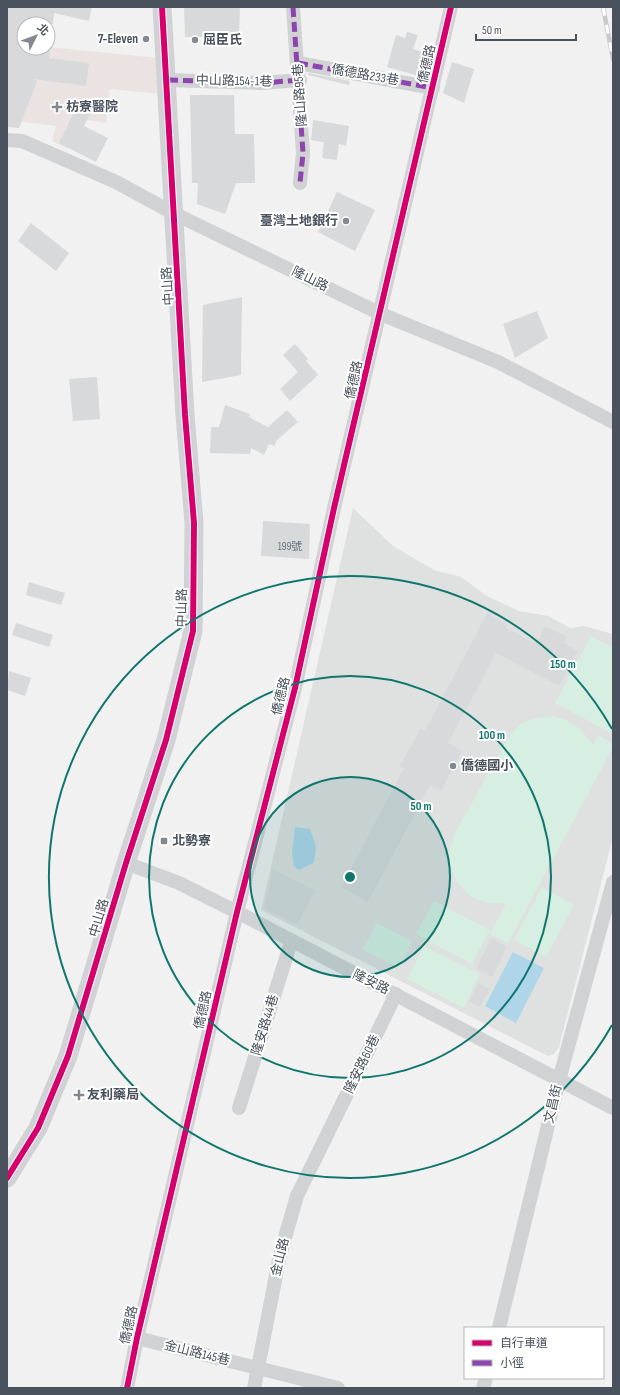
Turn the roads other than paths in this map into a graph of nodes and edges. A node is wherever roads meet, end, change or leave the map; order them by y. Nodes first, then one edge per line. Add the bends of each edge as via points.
1 (162, 7) edge
2 (293, 7) edge
3 (451, 7) edge
4 (298, 63) junction
5 (168, 80) junction
6 (300, 80) junction
7 (433, 88) junction
8 (7, 140) edge
9 (300, 183) dead end
10 (174, 213) junction
11 (381, 314) junction
12 (613, 422) edge
13 (126, 863) junction
14 (613, 882) edge
15 (237, 912) junction
16 (291, 942) junction
17 (396, 994) junction
18 (559, 1080) junction
19 (239, 1108) dead end
20 (613, 1108) edge
21 (329, 1134) joint
22 (7, 1178) edge
23 (499, 1327) edge
24 (137, 1338) junction
25 (258, 1368) junction
26 (127, 1388) edge
27 (254, 1388) edge
28 (338, 1388) edge

1 - 5 street, 中山路
2 - 4 street, 隆山路95巷
3 - 7 street, 僑德路
4 - 6 street, 隆山路95巷
4 - 7 street, 僑德路233巷
5 - 6 street, 中山路154-1巷 via 262,83
5 - 10 street, 中山路
6 - 9 street, 隆山路95巷 via 304,153
7 - 11 street, 僑德路
8 - 10 street, 隆山路 via 22,141 49,152 116,182
10 - 11 street, 隆山路
10 - 13 street, 中山路 via 194,524 193,631 166,740
11 - 12 street, 隆山路 via 498,362
11 - 15 street, 僑德路 via 334,508 295,688
13 - 15 street, 隆安路 via 179,883
13 - 22 street, 中山路 via 68,1056 38,1128
14 - 18 street, 文昌街
15 - 16 street, 隆安路
15 - 24 street, 僑德路
16 - 17 street, 隆安路
16 - 19 street, 隆安路44巷
17 - 18 street, 隆安路
17 - 21 street, 隆安路60巷
18 - 20 street, 隆安路
18 - 23 street, 文昌街
21 - 25 street, 金山路 via 297,1196 280,1255
24 - 25 street, 金山路145巷
24 - 26 street, 僑德路
25 - 27 street, 金山路
25 - 28 street, 金山路145巷

